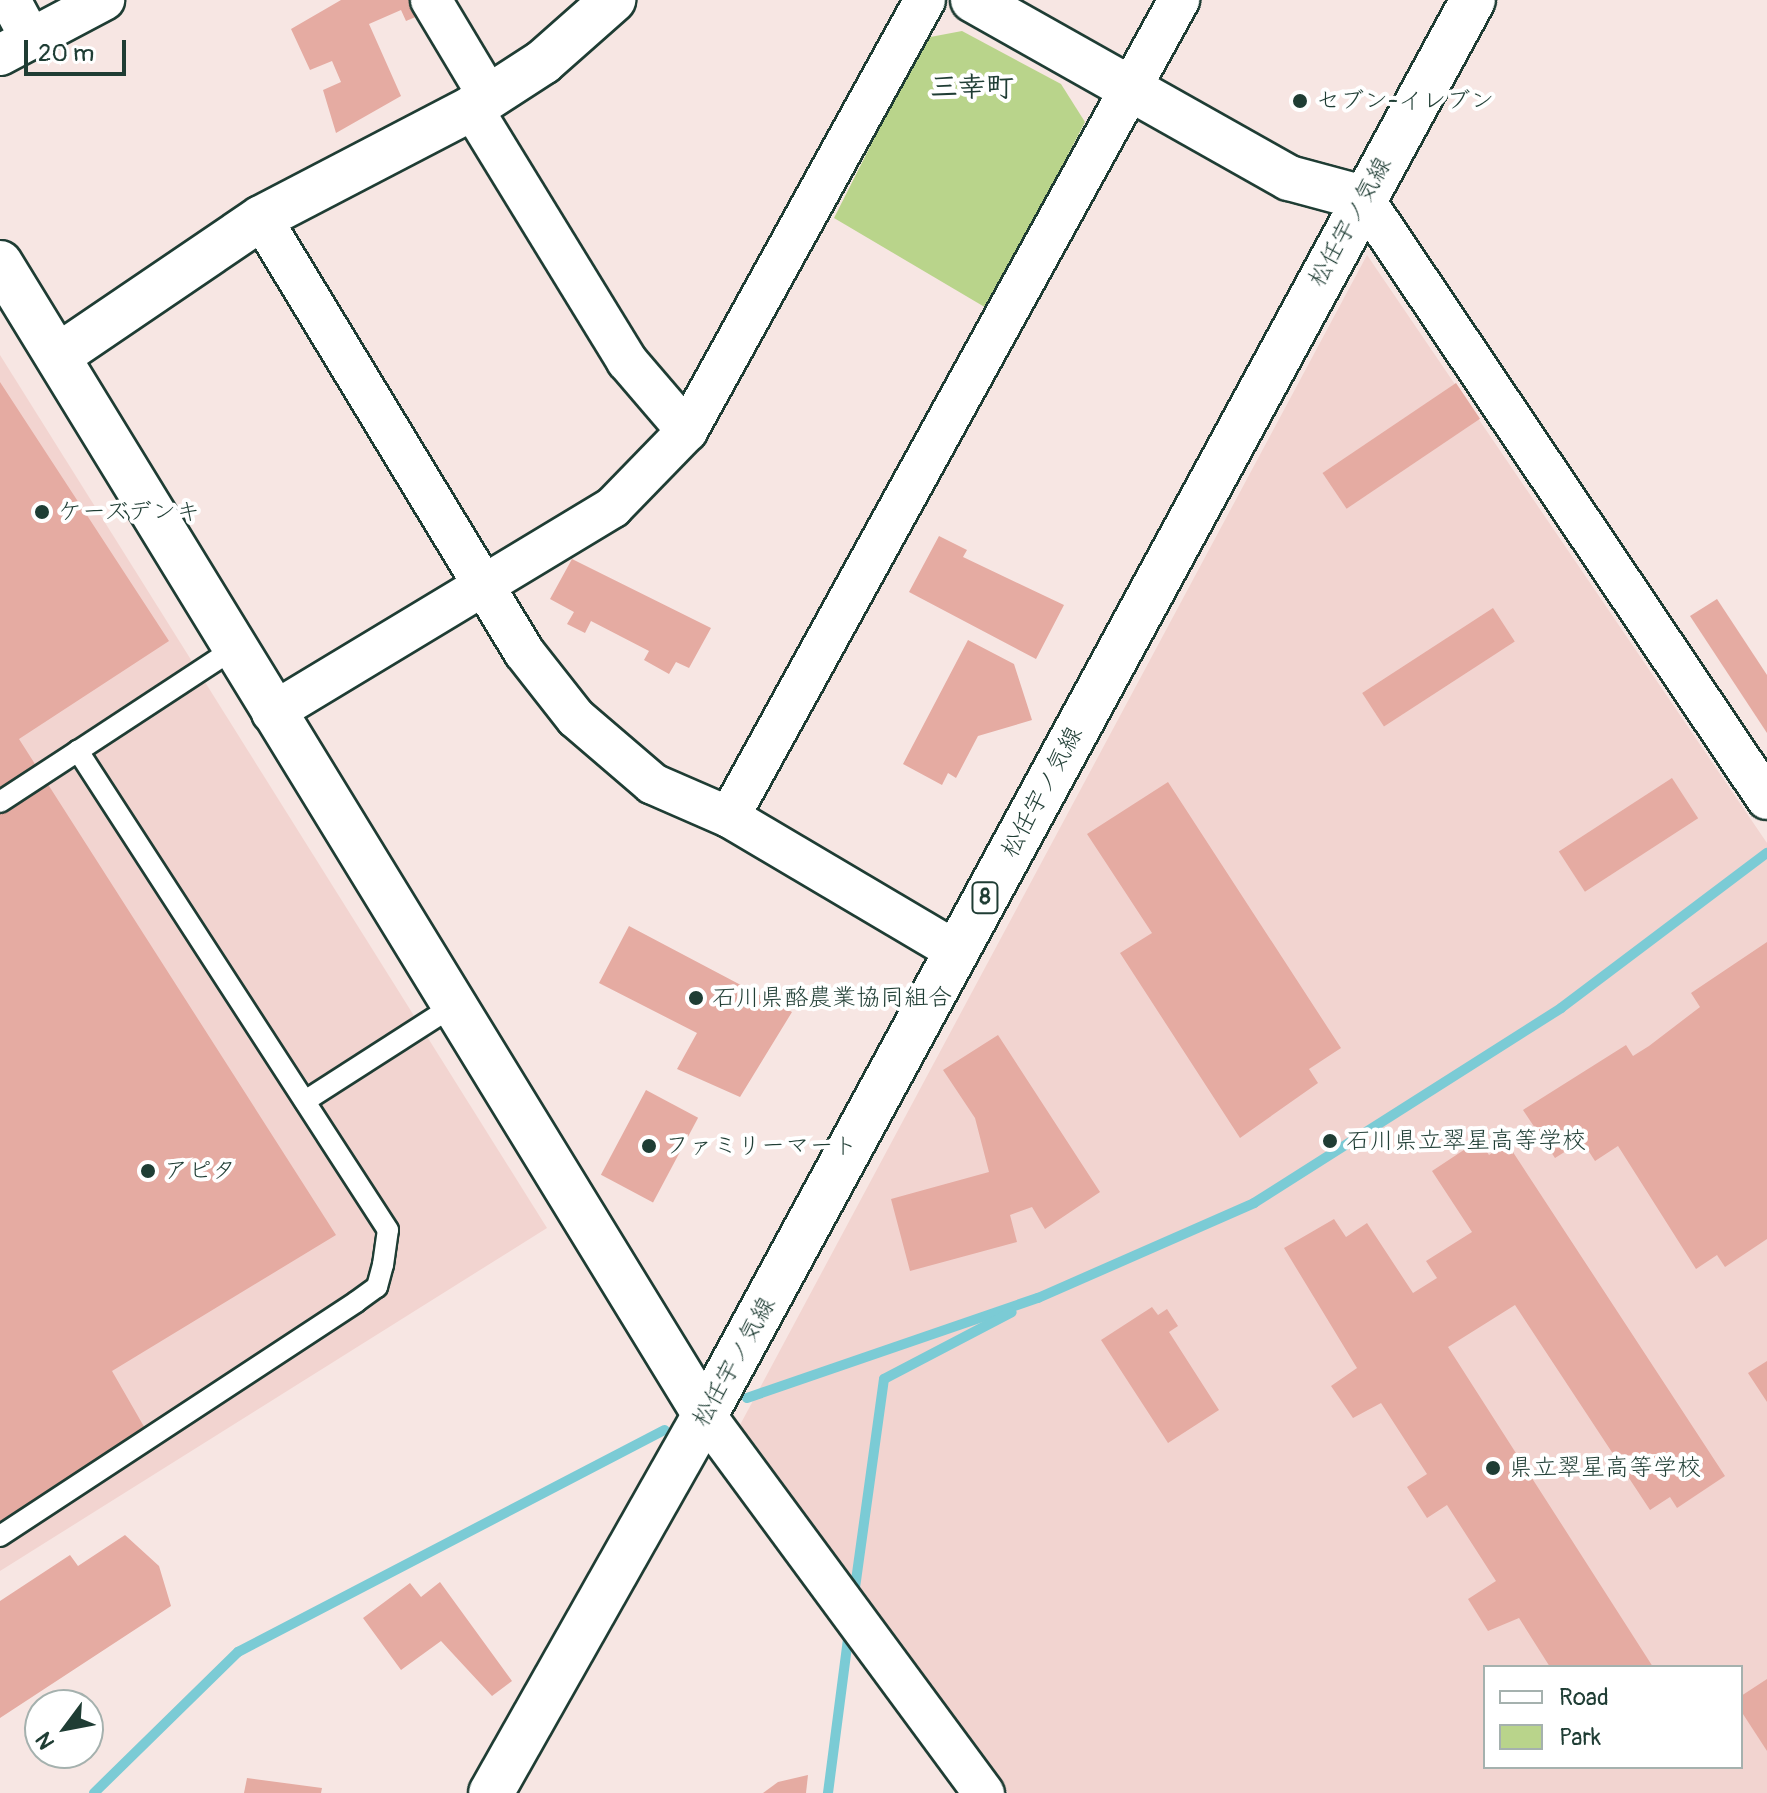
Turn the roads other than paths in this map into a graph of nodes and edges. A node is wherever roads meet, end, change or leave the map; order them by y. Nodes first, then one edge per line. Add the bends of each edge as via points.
1 (10, 0) edge
2 (104, 0) edge
3 (431, 0) edge
4 (613, 0) edge
5 (925, 0) edge
6 (973, 0) edge
7 (1179, 0) edge
8 (1473, 0) edge
9 (15, 47) edge
10 (1131, 89) junction
11 (481, 102) junction
12 (1363, 198) junction
13 (261, 218) junction
14 (0, 263) edge
15 (61, 354) junction
16 (687, 431) junction
17 (485, 584) junction
18 (235, 648) junction
19 (272, 713) junction
20 (78, 751) junction
21 (1767, 799) edge
22 (0, 802) edge
23 (729, 817) junction
24 (956, 951) junction
25 (453, 1006) junction
26 (305, 1101) junction
27 (705, 1415) junction
28 (0, 1536) edge
29 (491, 1793) edge
30 (984, 1793) edge

1 - 9 street
2 - 9 street
3 - 11 street
4 - 11 street via 543,62
5 - 16 street
6 - 10 street
7 - 10 street
8 - 12 street, 松任宇ノ気線 / 8
10 - 12 street via 1289,178
10 - 23 street
11 - 13 street
11 - 16 street via 627,361
12 - 21 street
12 - 24 street, 松任宇ノ気線 / 8
13 - 15 street
13 - 17 street
14 - 15 street
15 - 18 street
16 - 17 street via 613,507
17 - 19 street
17 - 23 street via 524,652 576,718 653,784
18 - 19 street
18 - 20 lane
19 - 25 street
20 - 22 lane
20 - 26 lane
23 - 24 street
24 - 27 street, 松任宇ノ気線 / 8
25 - 26 lane
25 - 27 street
26 - 28 lane via 388,1230 377,1287
27 - 29 street, 松任宇ノ気線 / 8
27 - 30 street

